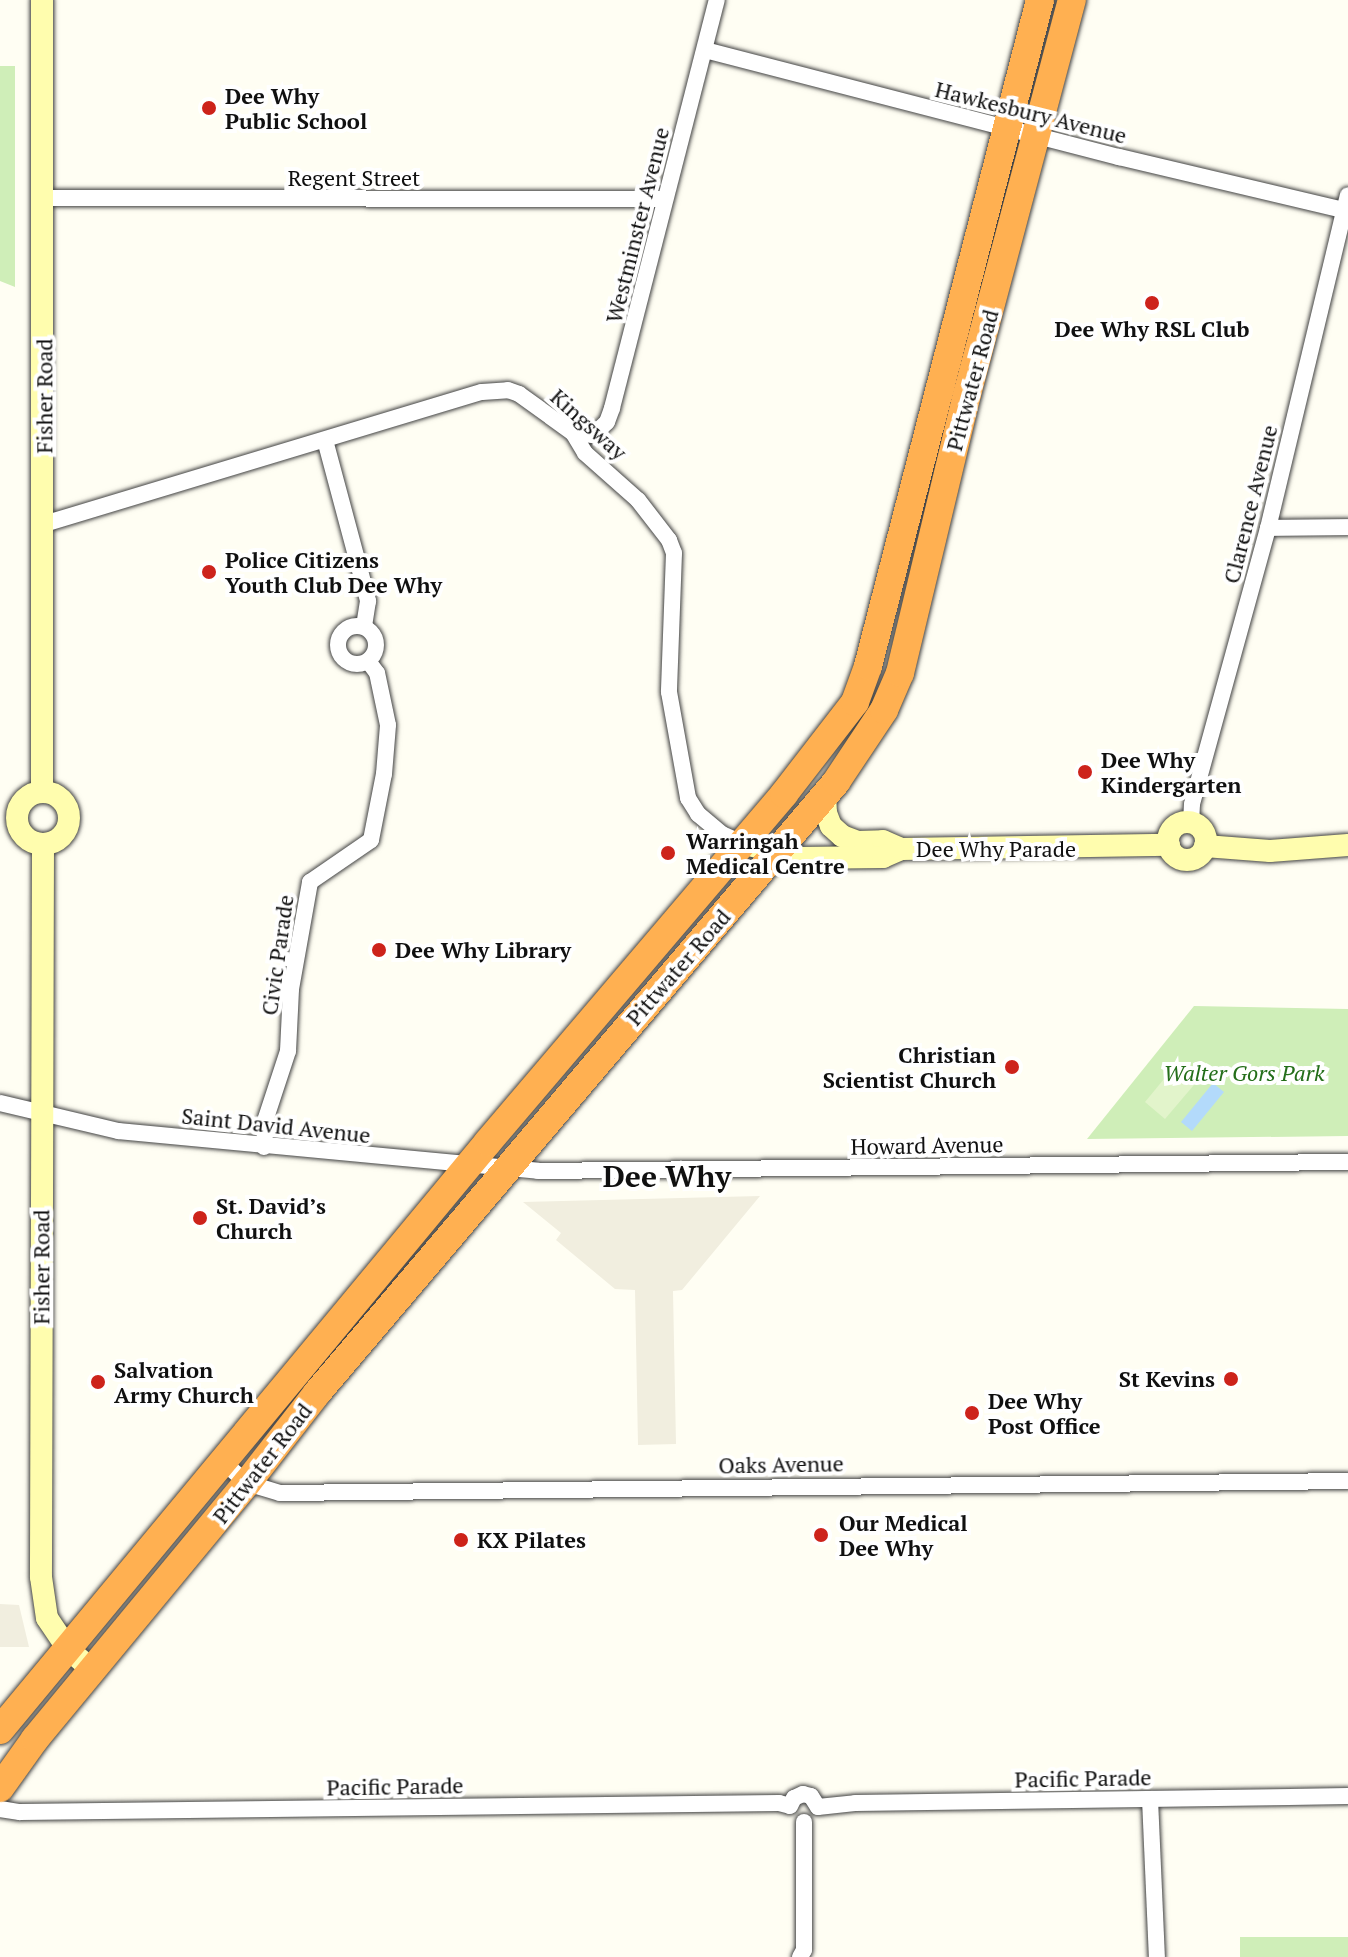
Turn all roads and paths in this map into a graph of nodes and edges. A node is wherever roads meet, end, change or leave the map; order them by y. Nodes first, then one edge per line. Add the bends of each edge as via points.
1 (42, 0) edge
2 (717, 0) edge
3 (1040, 0) edge
4 (1072, 0) edge
5 (705, 50) junction
6 (1008, 128) junction
7 (1038, 135) junction
8 (43, 198) junction
9 (664, 199) junction
10 (1347, 205) edge
11 (573, 433) junction
12 (325, 440) junction
13 (44, 524) junction
14 (1348, 527) edge
15 (1268, 528) junction
16 (364, 627) junction
17 (368, 661) junction
18 (42, 792) junction
19 (825, 794) junction
20 (8, 819) edge
21 (1191, 823) junction
22 (742, 843) junction
23 (43, 845) junction
24 (1169, 845) junction
25 (1348, 845) edge
26 (1205, 846) junction
27 (901, 849) junction
28 (776, 853) junction
29 (0, 1103) edge
30 (42, 1112) junction
31 (264, 1147) junction
32 (1348, 1162) edge
33 (468, 1167) junction
34 (507, 1169) junction
35 (223, 1462) junction
36 (1348, 1481) edge
37 (247, 1483) junction
38 (67, 1648) junction
39 (93, 1671) junction
40 (0, 1730) edge
41 (0, 1788) edge
42 (1348, 1796) edge
43 (1150, 1799) junction
44 (790, 1806) junction
45 (818, 1807) junction
46 (0, 1809) edge
47 (804, 1822) junction
48 (800, 1957) edge
49 (1157, 1957) edge

1 - 8 main road, Fisher Road
2 - 5 street, Westminster Avenue
3 - 6 highway, Pittwater Road
4 - 7 highway, Pittwater Road
5 - 6 street, Hawkesbury Avenue
5 - 9 street, Westminster Avenue
6 - 7 street, Hawkesbury Avenue
6 - 22 highway, Pittwater Road via 862,684 827,741
7 - 10 street, Hawkesbury Avenue
7 - 19 highway, Pittwater Road via 967,394 900,673 855,758
8 - 9 street, Regent Street
8 - 13 main road, Fisher Road
9 - 11 street, Westminster Avenue via 607,422 593,435
10 - 15 street, Clarence Avenue
11 - 12 street, Kingsway via 519,394 496,390
11 - 22 street, Kingsway via 585,453 638,500 669,540 674,553 669,692 688,798 722,834
12 - 13 street, Kingsway
12 - 16 street via 368,601
13 - 18 main road, Fisher Road
14 - 15 street
15 - 21 street, Clarence Avenue
16 - 17 street via 377,646
16 - 17 street via 348,628 338,646 351,663
17 - 31 street, Civic Parade via 377,673 388,725 371,840 310,882 291,989 288,1051 266,1118
18 - 20 main road via 27,798
18 - 23 main road via 58,797 69,818 59,839
19 - 27 main road via 831,826 842,836
19 - 28 highway, Pittwater Road
20 - 23 main road
21 - 24 main road via 1174,828
21 - 26 main road via 1201,829
22 - 28 main road, Dee Why Parade
22 - 33 highway, Pittwater Road
23 - 30 main road, Fisher Road
24 - 26 main road via 1175,856 1187,860
24 - 27 main road, Dee Why Parade
25 - 26 main road via 1281,851
27 - 28 main road, Dee Why Parade via 883,857 799,858
28 - 34 highway, Pittwater Road
29 - 30 street, Saint David Avenue
30 - 31 street, Saint David Avenue via 118,1131
30 - 38 main road, Fisher Road via 41,1577 43,1608
31 - 33 street, Saint David Avenue
32 - 34 street, Howard Avenue
33 - 34 street, Saint David Avenue
33 - 35 highway, Pittwater Road
34 - 37 highway, Pittwater Road
35 - 37 street, Oaks Avenue
35 - 38 highway, Pittwater Road
36 - 37 street, Oaks Avenue via 280,1493
37 - 39 highway, Pittwater Road
38 - 39 main road, Fisher Road
38 - 40 highway, Pittwater Road
39 - 41 highway, Pittwater Road
42 - 43 street, Pacific Parade
43 - 45 street, Pacific Parade
43 - 49 street
44 - 45 street via 803,1794 815,1799
44 - 46 street, Pacific Parade
44 - 47 street via 792,1815
45 - 47 street via 813,1819
47 - 48 street

